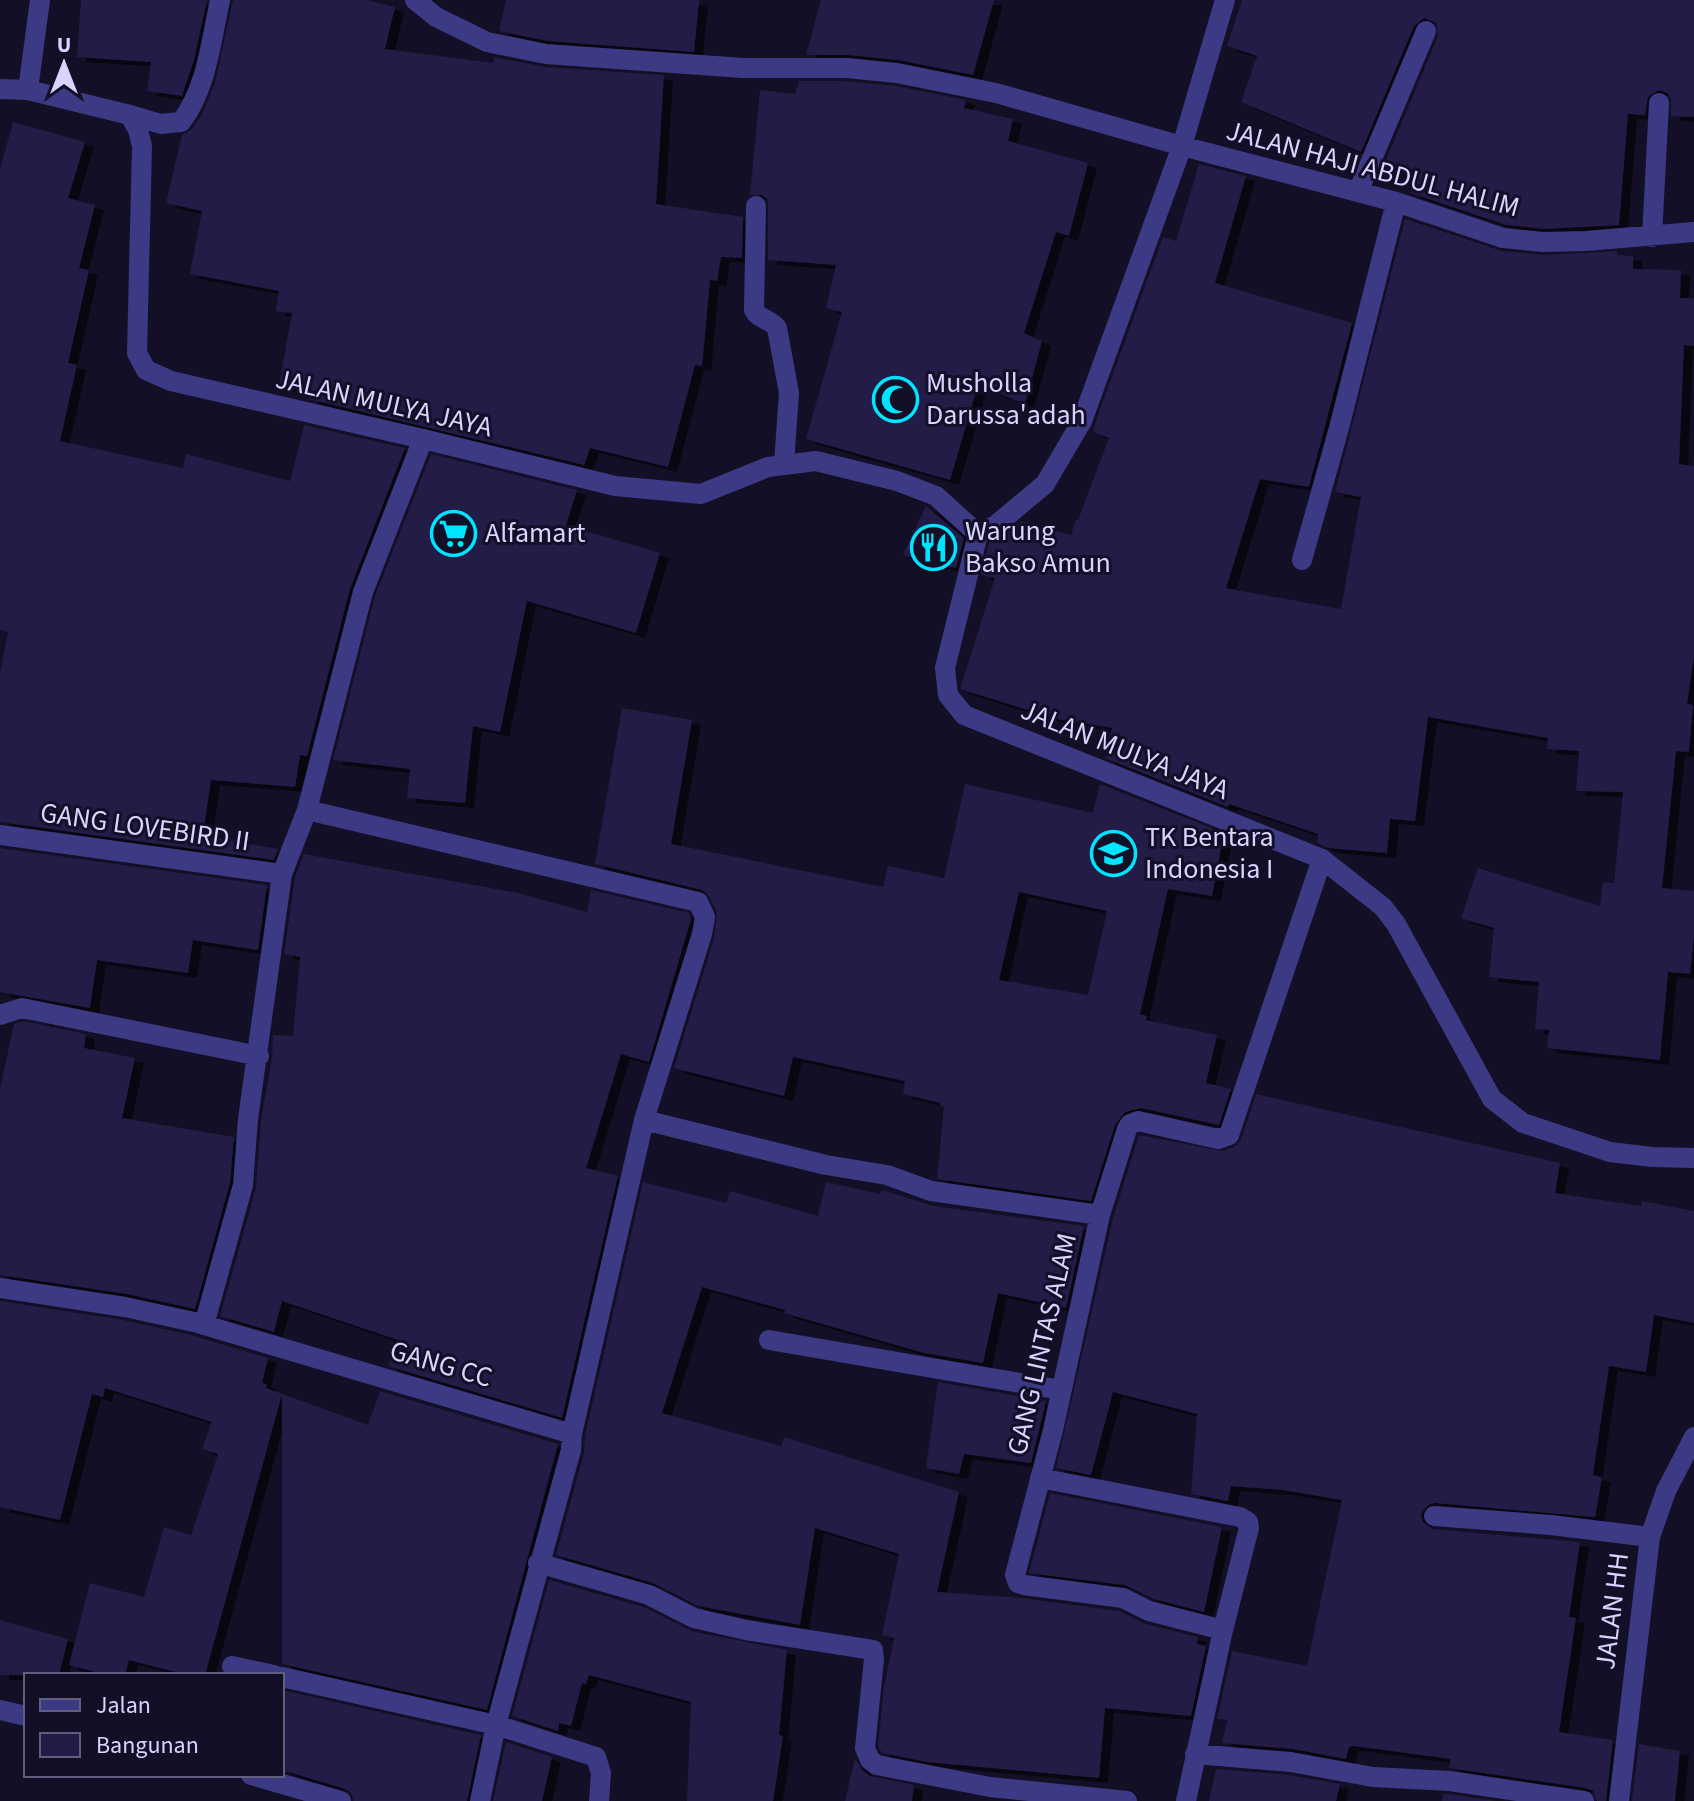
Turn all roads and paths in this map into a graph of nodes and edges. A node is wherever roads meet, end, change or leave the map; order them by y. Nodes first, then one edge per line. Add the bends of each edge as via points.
1 (40, 0) edge
2 (220, 0) edge
3 (415, 0) edge
4 (1225, 0) edge
5 (437, 8) edge
6 (1426, 31) dead end
7 (0, 89) edge
8 (28, 90) junction
9 (1659, 103) dead end
10 (130, 115) junction
11 (1182, 146) junction
12 (1358, 192) junction
13 (1396, 202) junction
14 (756, 206) dead end
15 (1694, 232) edge
16 (1652, 237) junction
17 (423, 439) junction
18 (784, 464) junction
19 (978, 534) junction
20 (1302, 560) dead end
21 (307, 810) junction
22 (0, 835) edge
23 (1322, 859) junction
24 (282, 874) junction
25 (0, 1015) edge
26 (259, 1056) junction
27 (644, 1120) junction
28 (1694, 1145) edge
29 (1694, 1158) edge
30 (1100, 1215) junction
31 (0, 1288) edge
32 (204, 1325) junction
33 (769, 1340) dead end
34 (1061, 1390) junction
35 (572, 1434) junction
36 (1694, 1437) edge
37 (1040, 1478) junction
38 (1434, 1516) dead end
39 (1650, 1537) junction
40 (538, 1563) junction
41 (1223, 1630) junction
42 (232, 1666) dead end
43 (265, 1673) edge
44 (284, 1677) edge
45 (0, 1710) edge
46 (24, 1716) edge
47 (496, 1725) junction
48 (1195, 1754) junction
49 (258, 1777) edge
50 (341, 1801) edge
51 (480, 1801) edge
52 (599, 1801) edge
53 (1127, 1801) edge
54 (1186, 1801) edge
55 (1584, 1801) edge
56 (1619, 1801) edge

1 - 8 street
2 - 10 street via 202,84 181,122 161,124
3 - 5 street, JALAN HAJI ABDUL HALIM
4 - 11 street
5 - 11 street, JALAN HAJI ABDUL HALIM via 487,42 546,54 897,73 996,93
6 - 12 street
7 - 8 street
8 - 10 street
9 - 16 street
10 - 17 street, JALAN MULYA JAYA via 142,146 137,353 146,370 171,381
11 - 12 street, JALAN HAJI ABDUL HALIM
11 - 19 street via 1082,421 1045,484
12 - 13 street, JALAN HAJI ABDUL HALIM
13 - 16 street, JALAN HAJI ABDUL HALIM via 1503,238 1543,242
13 - 20 street
14 - 18 street via 754,310 777,328 789,393
15 - 16 street, JALAN HAJI ABDUL HALIM
17 - 18 street, JALAN MULYA JAYA via 615,486 675,493 701,494
17 - 21 street via 363,592
18 - 19 street, JALAN MULYA JAYA via 816,461 897,481 936,496
19 - 23 street, JALAN MULYA JAYA via 945,668 948,695 964,715
21 - 24 street
21 - 27 street via 698,902 705,917 702,934
22 - 24 street, GANG LOVEBIRD II
23 - 29 street, JALAN MULYA JAYA via 1383,907 1396,924 1492,1099 1523,1123 1610,1152
23 - 30 street, GANG LINTAS ALAM via 1229,1135 1218,1139 1138,1121 1130,1124
24 - 26 street
25 - 26 street via 22,1008
26 - 32 street via 243,1185
27 - 30 street via 887,1175 931,1191
27 - 35 street
28 - 29 street
30 - 34 street, GANG LINTAS ALAM
31 - 32 street, GANG CC
32 - 35 street, GANG CC
33 - 34 street
34 - 37 street, GANG LINTAS ALAM
35 - 40 street
36 - 39 street, JALAN HH
37 - 41 street, GANG LINTAS ALAM via 1015,1575 1018,1583 1123,1598 1149,1611
37 - 41 street via 1248,1522
38 - 39 street
39 - 56 street, JALAN HH
40 - 47 street
40 - 53 street via 649,1595 694,1618 873,1650 865,1748 877,1765 990,1787
41 - 48 street
42 - 43 street
44 - 47 street
45 - 46 street
47 - 51 street
47 - 52 street via 596,1757
48 - 54 street
48 - 55 street
49 - 50 street

